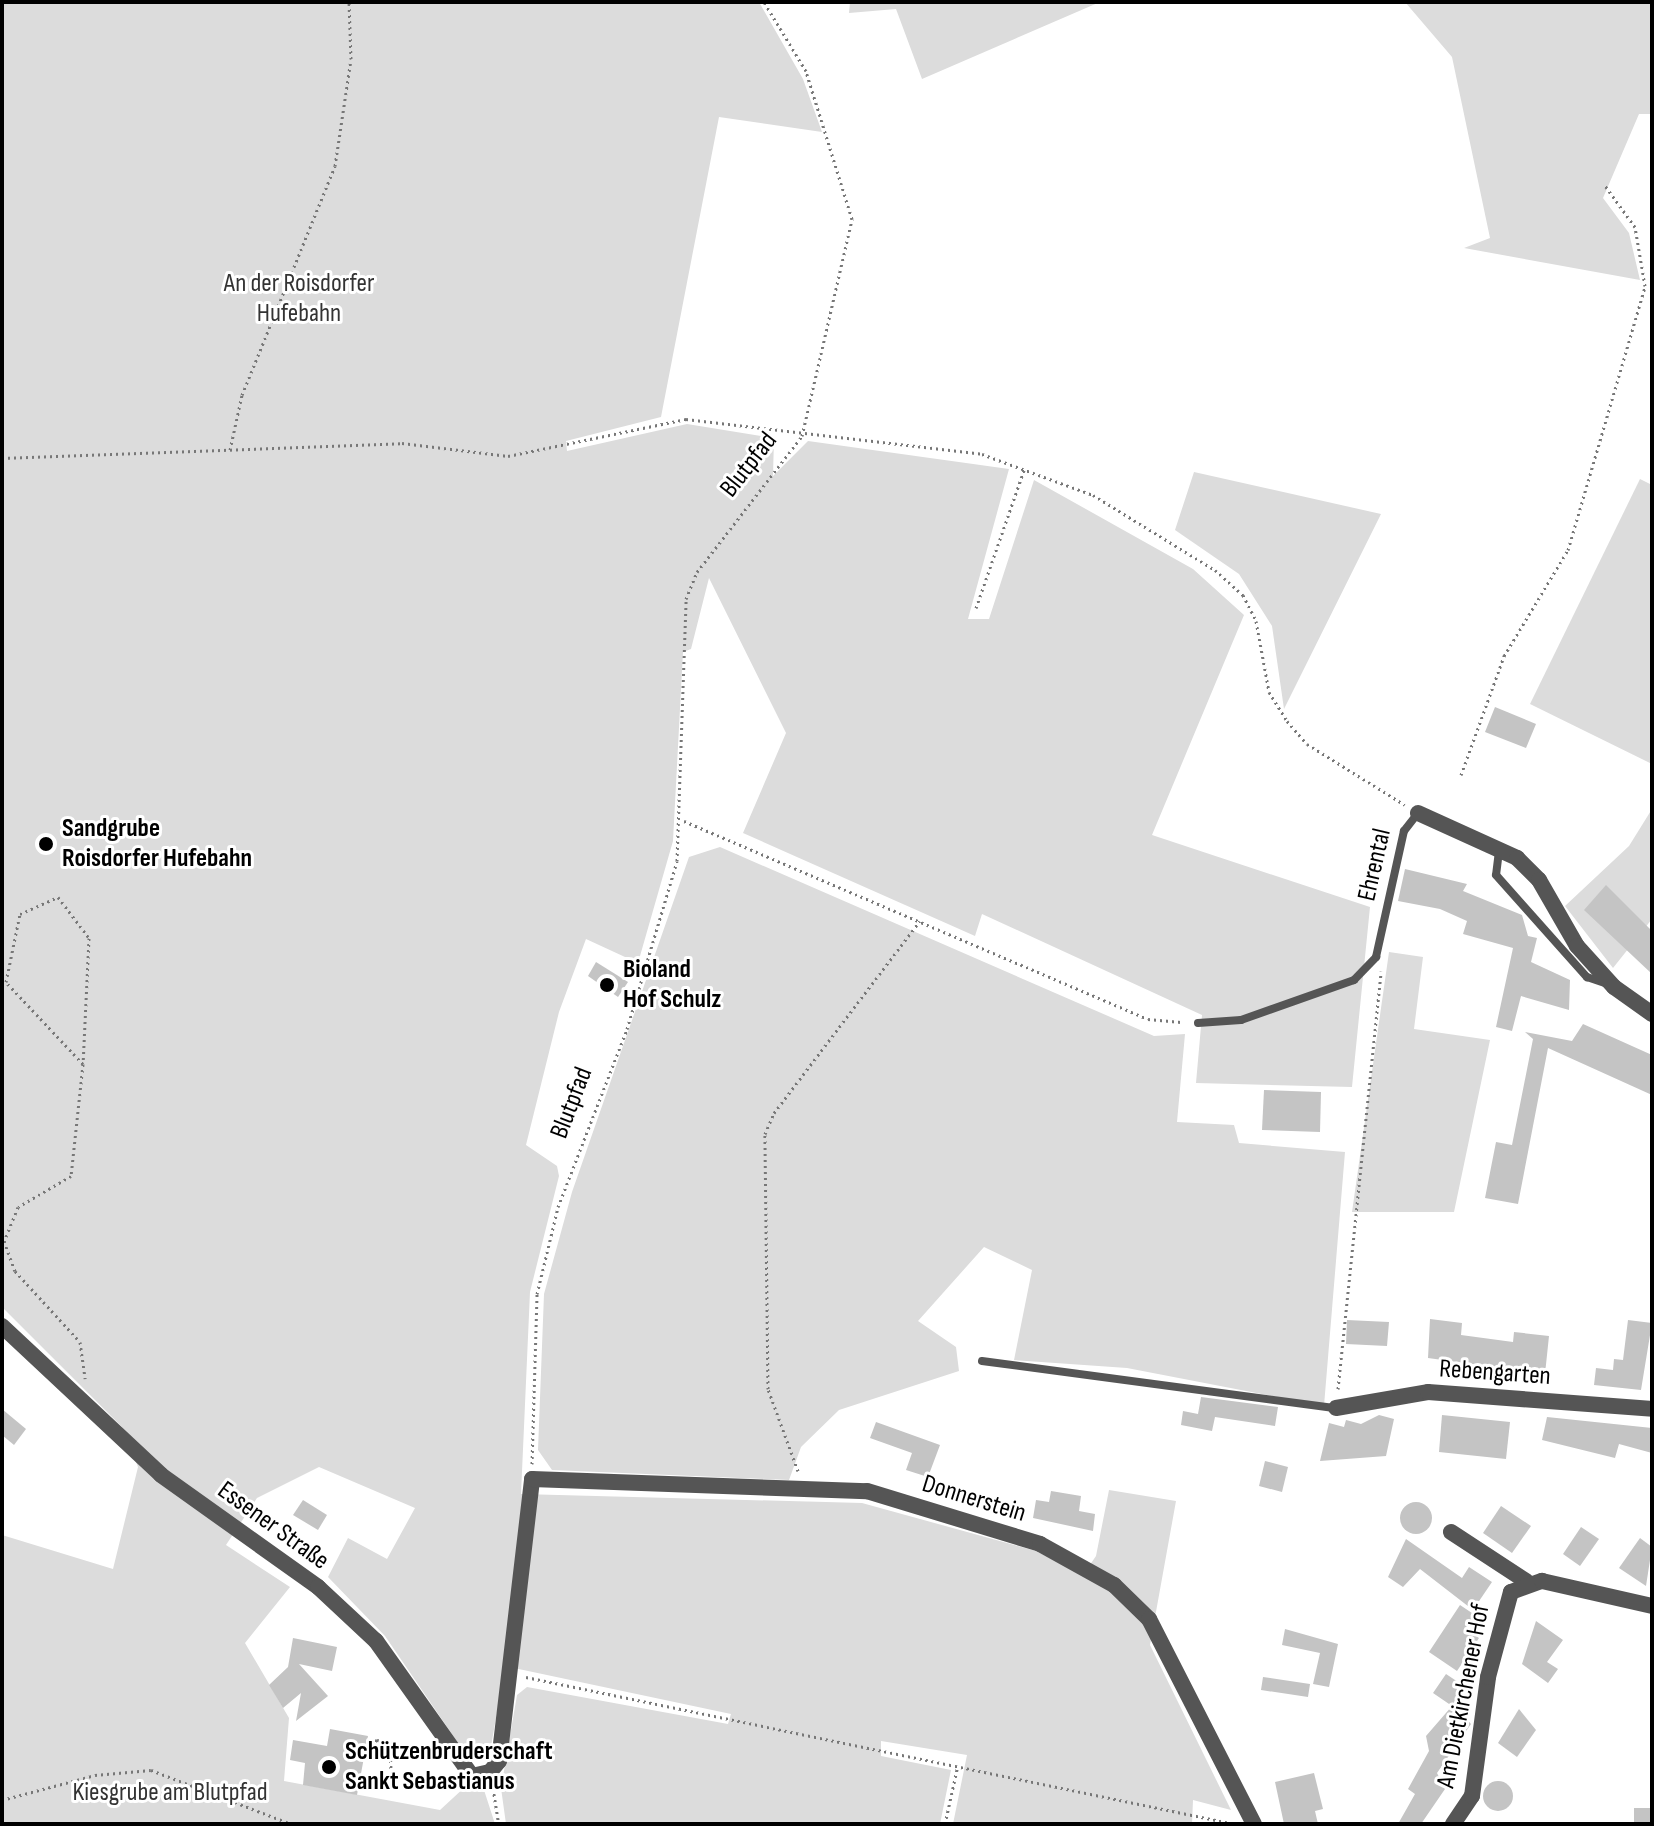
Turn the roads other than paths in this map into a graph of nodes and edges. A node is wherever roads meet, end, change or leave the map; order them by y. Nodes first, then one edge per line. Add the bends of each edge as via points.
1 (1418, 813) joint
2 (1499, 850) junction
3 (1614, 987) junction
4 (1652, 1014) edge
5 (1198, 1023) road end
6 (2, 1326) edge
7 (982, 1361) dead end
8 (1336, 1408) joint
9 (1652, 1409) edge
10 (1451, 1532) dead end
11 (1526, 1581) junction
12 (1652, 1606) edge
13 (490, 1772) joint
14 (1254, 1824) edge
15 (1453, 1824) edge

1 - 2 street, Ehrental
1 - 5 lane, Ehrental via 1404,831 1376,957 1330,993 1241,1020
2 - 3 street, Ehrental via 1539,880 1577,946
2 - 3 lane via 1496,875 1587,977
3 - 4 street, Ehrental
6 - 13 street, Essener Straße via 161,1475 318,1587 376,1641 472,1776
7 - 8 lane
8 - 9 street, Rebengarten via 1428,1392
10 - 11 street, Am Dietkirchener Hof
11 - 12 street, Am Dietkirchener Hof
11 - 15 street, Am Dietkirchener Hof via 1502,1610 1472,1796
13 - 14 street, Donnerstein via 499,1761 532,1479 867,1491 1086,1564 1149,1619

